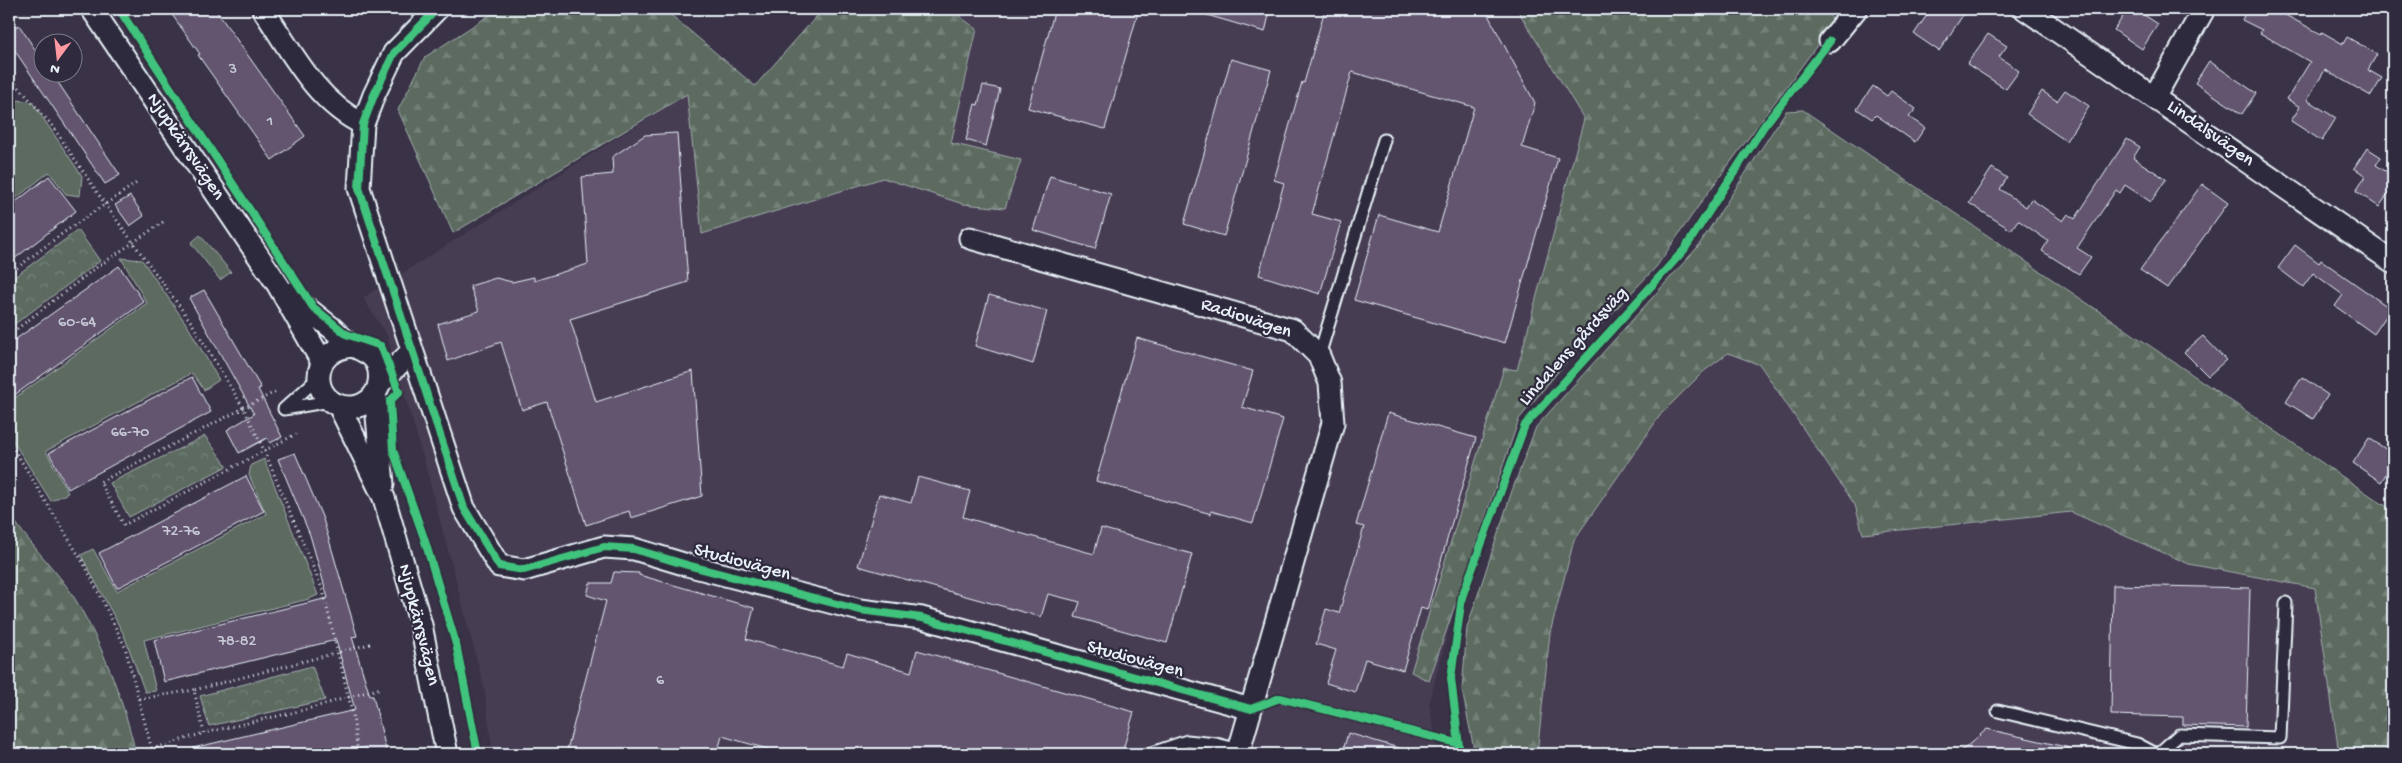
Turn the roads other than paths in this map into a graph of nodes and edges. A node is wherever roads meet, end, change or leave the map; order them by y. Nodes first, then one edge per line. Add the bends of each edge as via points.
1 (92, 9) edge
2 (263, 9) edge
3 (437, 9) edge
4 (1856, 9) edge
5 (2025, 9) edge
6 (2204, 9) edge
7 (1830, 41) dead end
8 (2155, 96) junction
9 (364, 124) junction
10 (1384, 140) dead end
11 (970, 238) dead end
12 (2393, 262) edge
13 (278, 285) junction
14 (363, 351) junction
15 (411, 352) junction
16 (1319, 356) junction
17 (320, 370) junction
18 (377, 389) junction
19 (335, 404) junction
20 (384, 498) junction
21 (2286, 603) dead end
22 (1251, 709) junction
23 (1998, 711) dead end
24 (1239, 752) edge
25 (447, 754) edge
26 (1149, 754) edge
27 (2157, 754) edge

1 - 13 street, Njupkärrsvägen
2 - 9 street via 309,79 345,115
3 - 9 street, Studiovägen via 394,53
4 - 7 street
5 - 8 street, Lindalsvägen
6 - 8 street
8 - 12 street, Lindalsvägen
9 - 15 street, Studiovägen via 360,188
10 - 16 lane
11 - 16 street, Radiovägen via 1293,330
13 - 14 street, Njupkärrsvägen
13 - 17 street, Njupkärrsvägen
14 - 15 street
14 - 17 street via 334,350
14 - 18 street, Njupkärrsvägen via 377,364
15 - 18 street
15 - 22 street, Studiovägen via 464,508 499,566 524,570 604,547 634,548 860,610 922,618
16 - 22 street, Radiovägen via 1330,383 1334,423
17 - 19 street, Njupkärrsvägen via 324,394
17 - 19 lane via 284,409
18 - 19 street via 360,406
18 - 20 street, Njupkärrsvägen
19 - 20 street, Njupkärrsvägen
20 - 25 street, Njupkärrsvägen via 421,625
21 - 27 lane via 2280,738 2179,735
22 - 24 street, Radiovägen
23 - 27 lane via 2137,744
24 - 26 lane via 1216,744 1187,741

